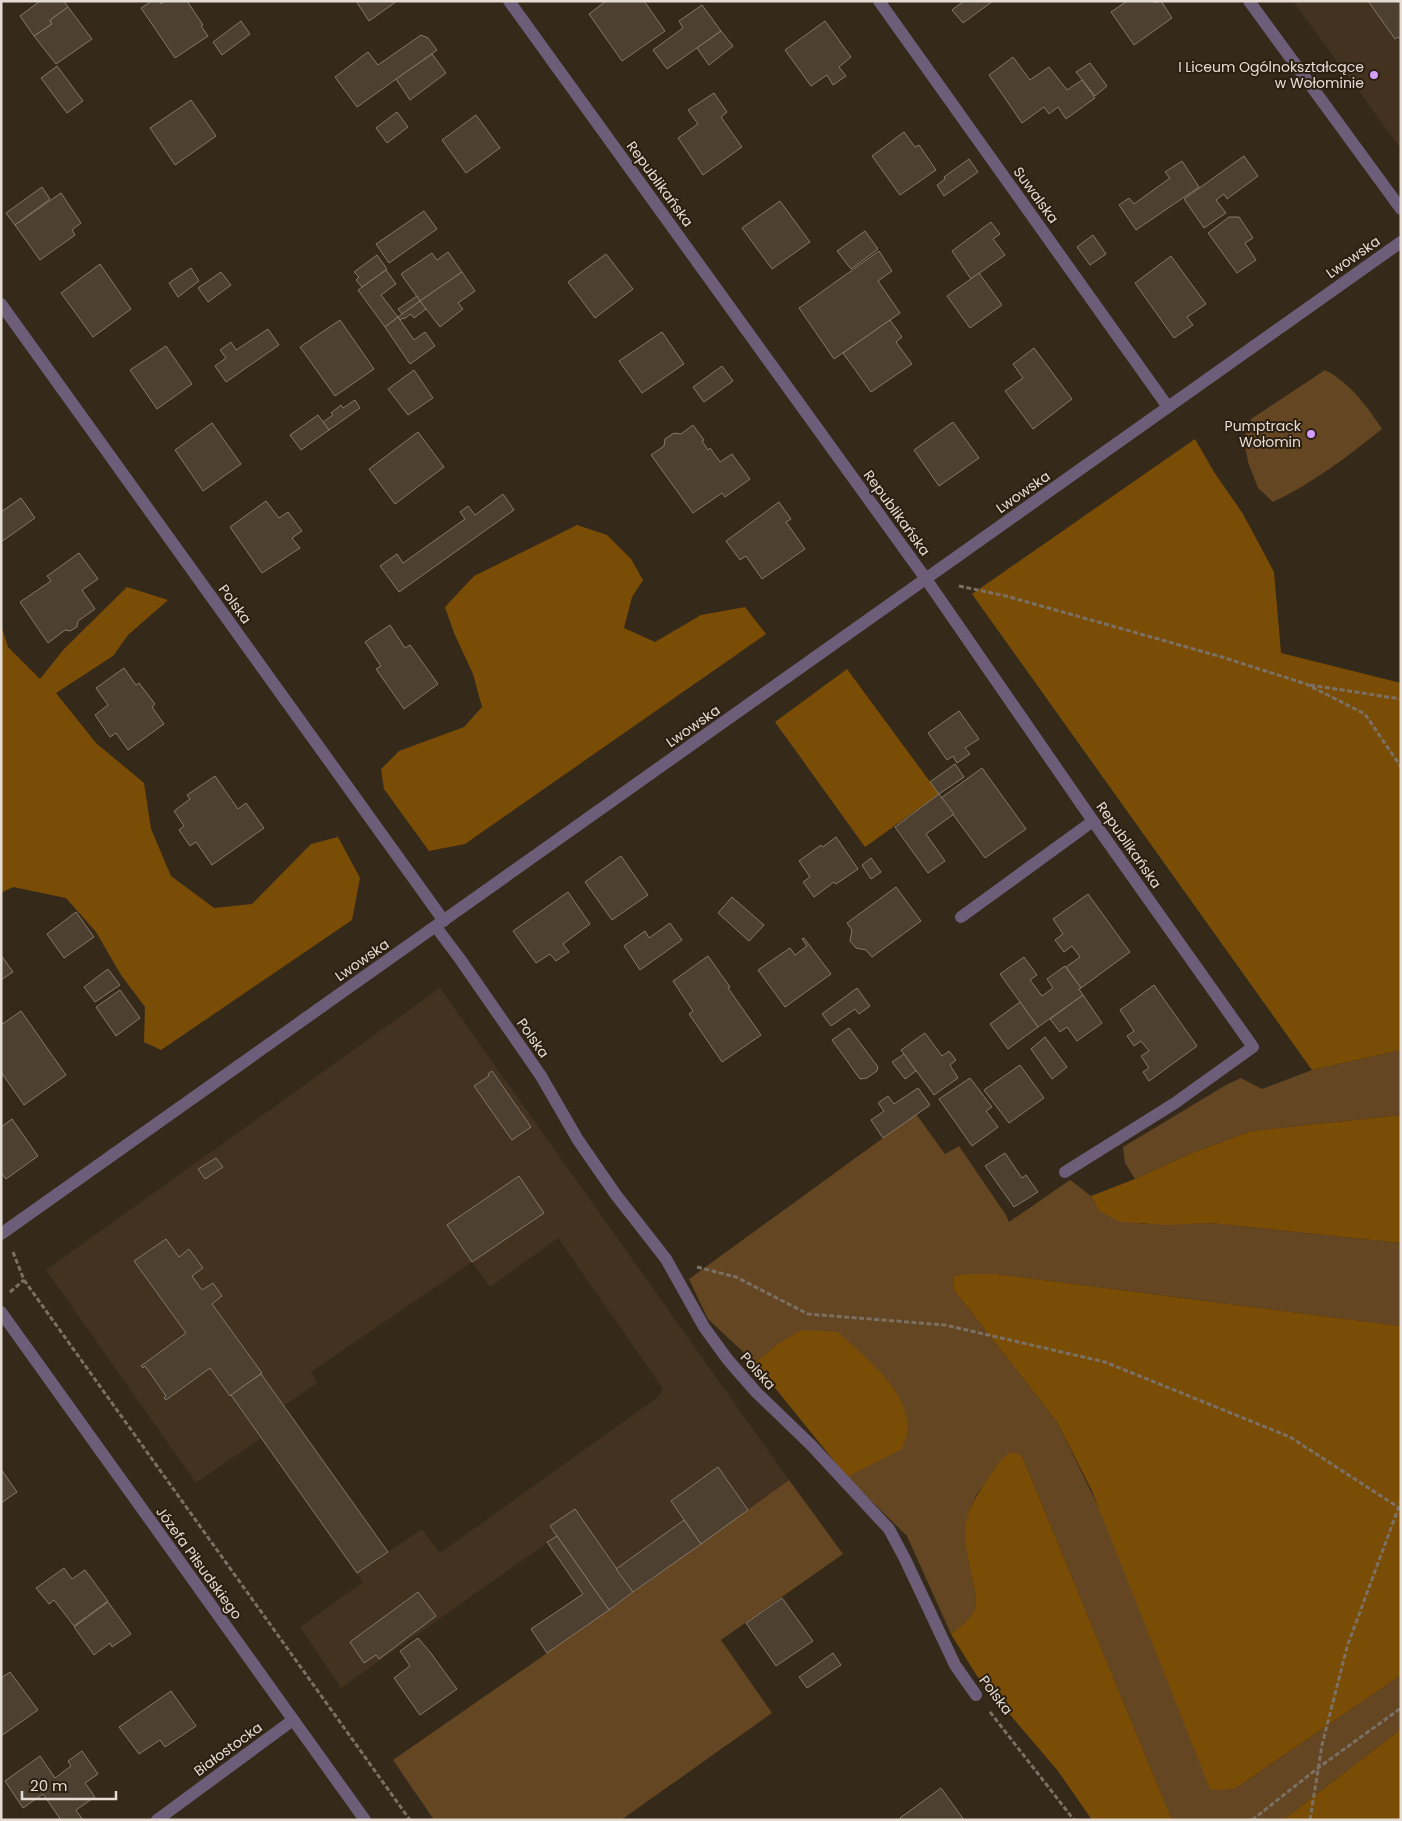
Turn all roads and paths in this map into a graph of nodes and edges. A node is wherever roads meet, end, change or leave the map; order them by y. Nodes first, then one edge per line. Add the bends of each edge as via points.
1 (509, 1) edge
2 (879, 1) edge
3 (1249, 1) edge
4 (1401, 209) edge
5 (1401, 242) edge
6 (1, 304) edge
7 (1168, 407) junction
8 (926, 579) junction
9 (1306, 684) junction
10 (1401, 700) edge
11 (1401, 767) edge
12 (1094, 820) junction
13 (961, 917) dead end
14 (440, 924) junction
15 (1065, 1172) dead end
16 (3, 1233) edge
17 (666, 1259) junction
18 (24, 1280) junction
19 (10, 1292) dead end
20 (1, 1312) edge
21 (1401, 1501) edge
22 (1400, 1508) edge
23 (976, 1695) joint
24 (1401, 1708) edge
25 (293, 1720) junction
26 (1318, 1768) junction
27 (157, 1820) edge
28 (365, 1820) edge
29 (410, 1820) edge
30 (1074, 1820) edge
31 (1252, 1820) edge
32 (1310, 1820) edge

1 - 8 street, Republikańska
2 - 7 street, Suwalska
3 - 4 street
5 - 7 street, Lwowska
6 - 14 street, Polska
7 - 8 street, Lwowska
8 - 9 path via 1016,599
8 - 12 street, Republikańska
8 - 14 street, Lwowska
9 - 10 path
9 - 11 path via 1365,714
12 - 13 street
12 - 15 street, Republikańska via 1254,1047 1174,1103
14 - 16 street, Lwowska
14 - 17 street, Polska via 460,959 541,1076 578,1140
16 - 18 path
17 - 22 path via 736,1277 808,1314 945,1325 1106,1362 1290,1437
17 - 23 street, Polska via 704,1327 728,1360 889,1530 955,1665
18 - 19 path
18 - 29 path
20 - 25 street, Józefa Piłsudskiego
21 - 22 path
22 - 26 path via 1347,1647
23 - 30 path, Polska
24 - 26 path
25 - 27 street, Białostocka
25 - 28 street, Józefa Piłsudskiego
26 - 31 path
26 - 32 path

